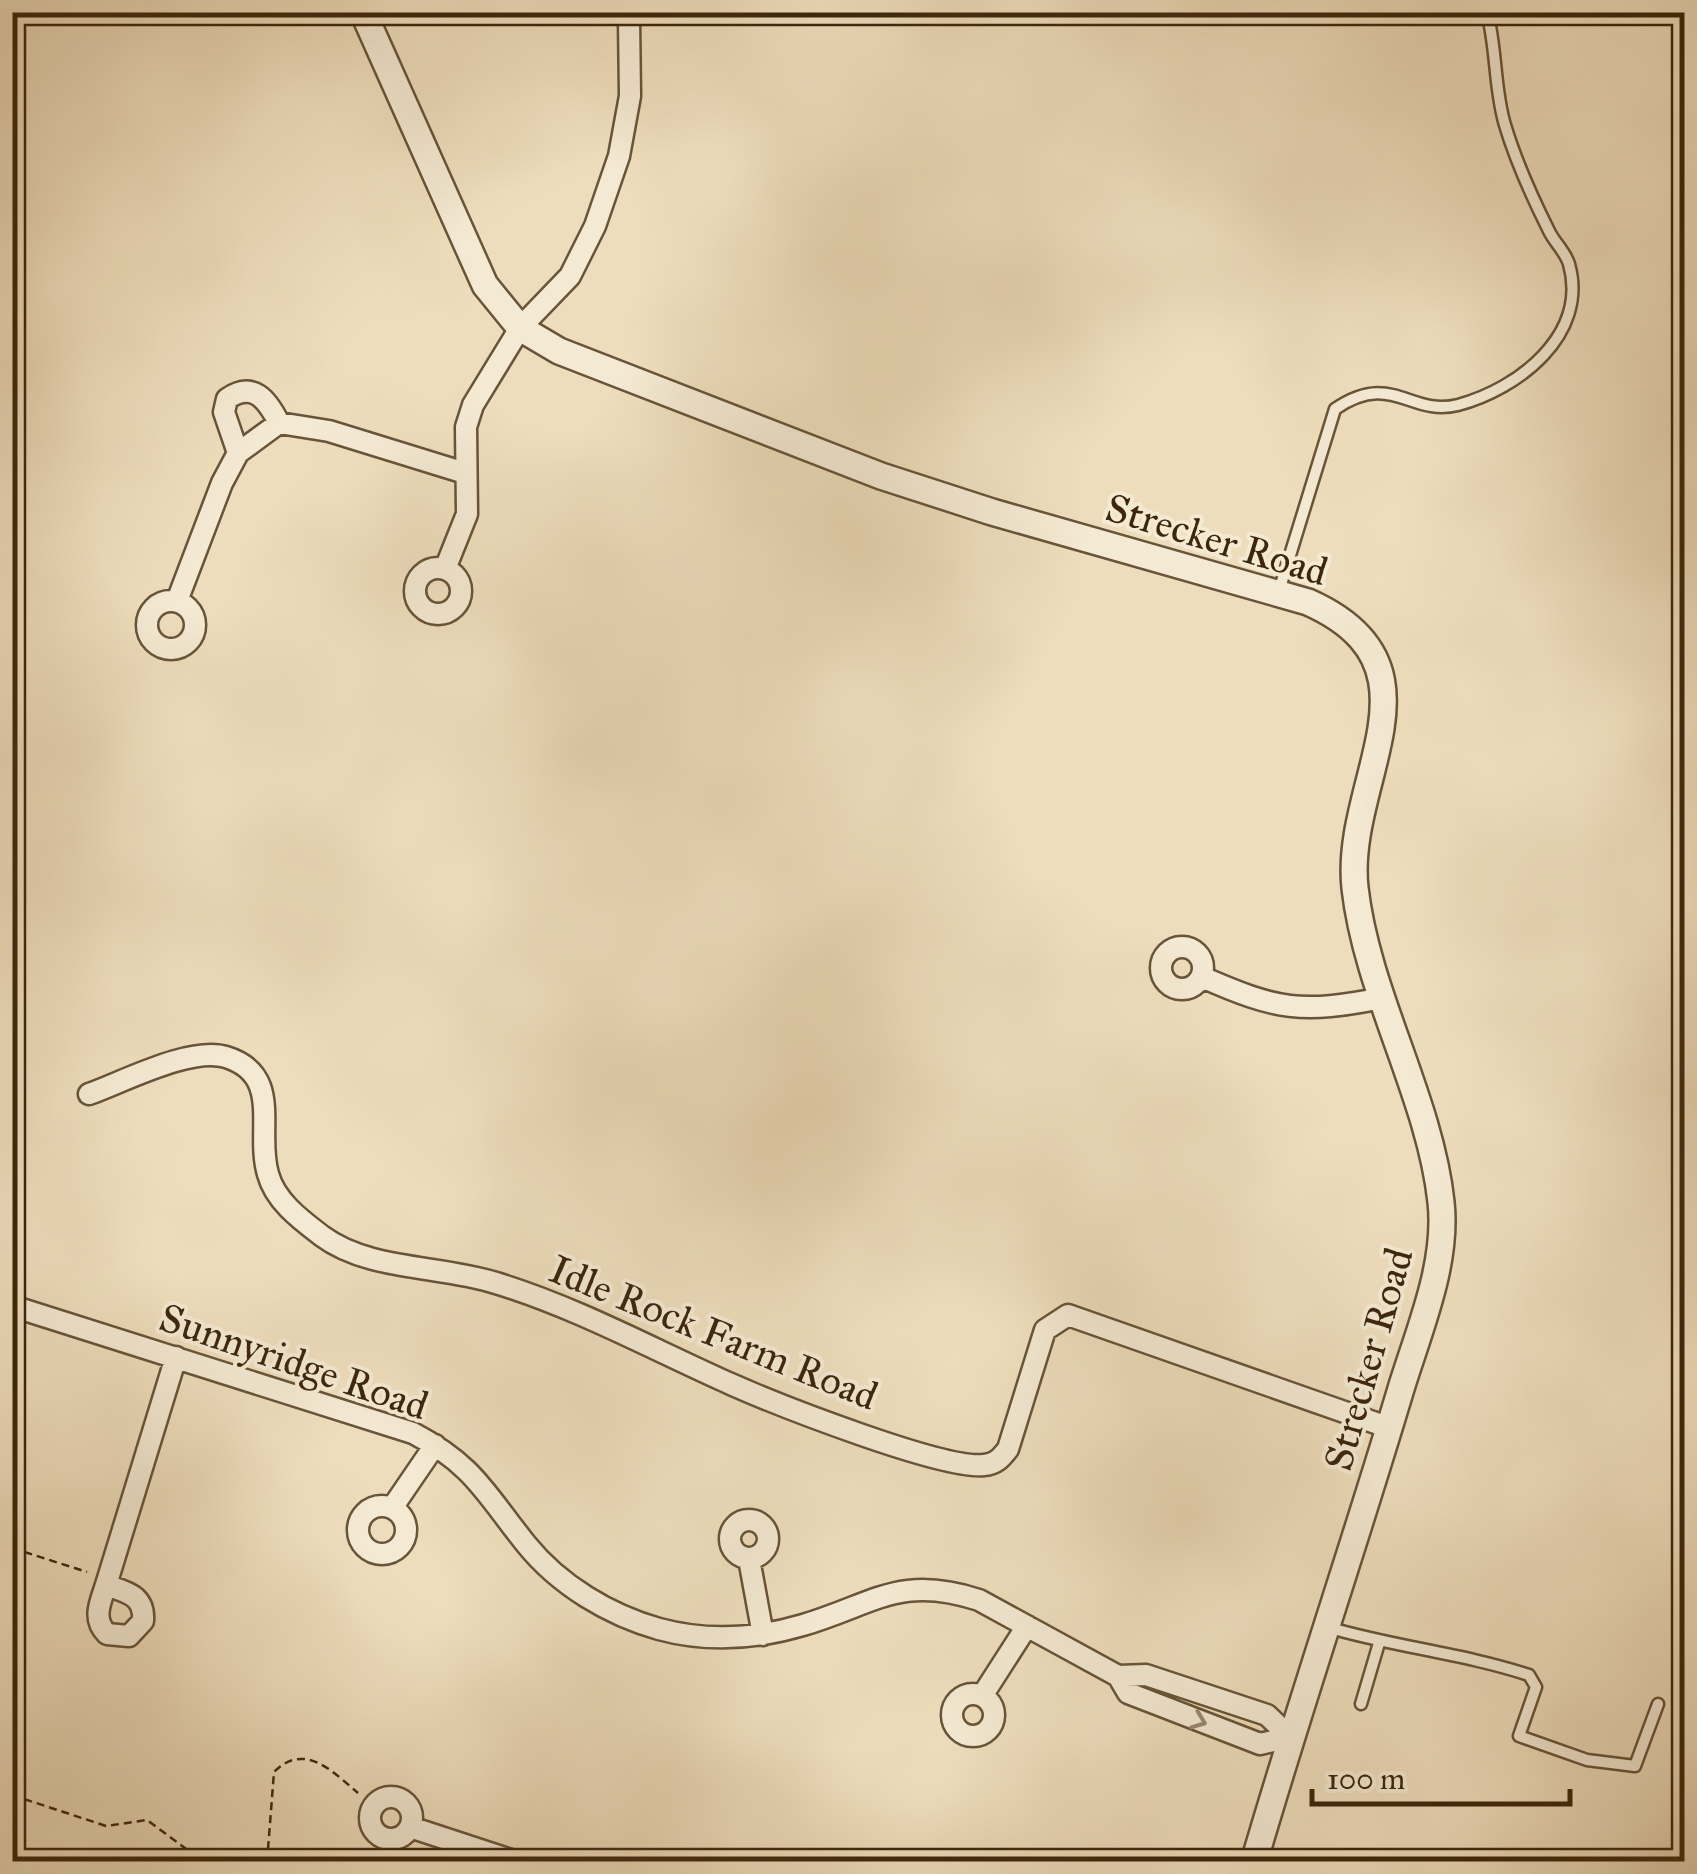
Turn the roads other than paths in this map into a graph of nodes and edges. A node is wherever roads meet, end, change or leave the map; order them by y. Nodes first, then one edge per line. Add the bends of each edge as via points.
1 (362, 12) edge
2 (624, 12) edge
3 (1487, 12) edge
4 (520, 328) junction
5 (279, 423) junction
6 (238, 453) junction
7 (466, 473) junction
8 (445, 568) dead end
9 (1279, 590) junction
10 (177, 601) dead end
11 (1202, 977) dead end
12 (1382, 998) junction
13 (89, 1094) dead end
14 (12, 1306) edge
15 (176, 1357) junction
16 (1390, 1428) junction
17 (435, 1445) junction
18 (392, 1508) dead end
19 (749, 1559) dead end
20 (98, 1579) road end
21 (1026, 1626) junction
22 (1326, 1627) junction
23 (763, 1635) junction
24 (1380, 1643) junction
25 (1118, 1676) junction
26 (982, 1696) dead end
27 (1361, 1704) dead end
28 (1658, 1704) dead end
29 (1290, 1737) junction
30 (410, 1827) dead end
31 (517, 1862) edge
32 (1254, 1862) edge

1 - 4 street, Strecker Road via 486,285
2 - 4 street via 630,96 596,226 570,276
3 - 9 lane via 1505,126 1536,207 1569,264 1567,313 1554,343 1529,370 1480,398 1443,406 1374,392 1335,409
4 - 7 street via 473,406
4 - 9 street, Strecker Road via 577,359 881,476
5 - 6 street
5 - 6 street via 251,390 227,399 224,412
5 - 7 street via 329,431
6 - 10 street
7 - 8 street via 466,514
9 - 12 street, Strecker Road via 1351,626 1380,667 1386,712 1356,840 1355,888
11 - 12 street via 1292,1009
12 - 16 street, Strecker Road via 1442,1204 1436,1270
13 - 16 street, Idle Rock Farm Road via 204,1054 225,1056 261,1084 268,1174 276,1193 330,1242 538,1297 780,1406 956,1462 988,1466 1008,1449 1045,1330 1068,1315
14 - 15 street, Sunnyridge Road
15 - 17 street, Sunnyridge Road
15 - 20 street
16 - 22 street, Strecker Road
17 - 18 street
17 - 23 street, Sunnyridge Road via 470,1470 527,1546 600,1606 686,1635
19 - 23 street
21 - 23 street, Sunnyridge Road via 956,1592 904,1590
21 - 25 street, Sunnyridge Road
21 - 26 street
22 - 24 lane
22 - 29 street, Strecker Road
24 - 27 lane
24 - 28 lane via 1443,1650 1529,1675 1536,1687 1519,1736 1587,1760 1635,1766
25 - 29 street, Sunnyridge Road via 1146,1675 1250,1709
25 -> 29 street, Sunnyridge Road via 1128,1693 1260,1744
29 - 32 street, Strecker Road
30 - 31 street

